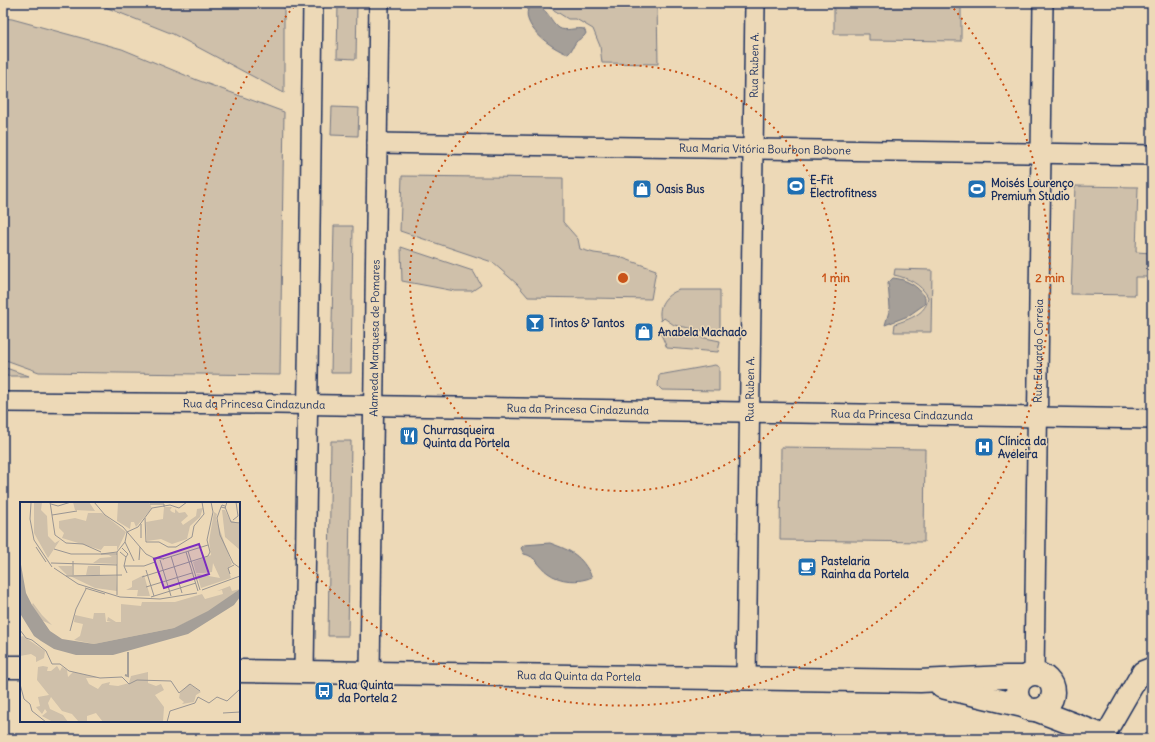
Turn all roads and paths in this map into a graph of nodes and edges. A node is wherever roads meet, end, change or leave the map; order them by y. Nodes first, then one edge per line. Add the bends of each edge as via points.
1 (313, 3) edge
2 (379, 3) edge
3 (755, 3) edge
4 (1043, 3) edge
5 (377, 143) junction
6 (753, 149) junction
7 (1041, 153) junction
8 (1152, 155) edge
9 (3, 402) edge
10 (307, 406) junction
11 (373, 407) junction
12 (750, 413) junction
13 (1037, 417) junction
14 (1152, 419) edge
15 (3, 667) edge
16 (20, 667) edge
17 (1152, 667) edge
18 (240, 671) edge
19 (304, 672) junction
20 (370, 673) junction
21 (1030, 676) junction
22 (746, 678) junction
23 (920, 681) junction
24 (1053, 691) junction
25 (1030, 708) junction
26 (1101, 736) edge

1 - 10 street
2 - 5 street, Alameda Marquesa de Pomares
3 - 6 street, Rua Ruben A.
4 - 7 street, Rua Eduardo Correia
5 - 6 street, Rua Maria Vitória Bourbon Bobone
5 - 11 street, Alameda Marquesa de Pomares
6 - 7 street, Rua Maria Vitória Bourbon Bobone
6 - 12 street, Rua Ruben A.
7 - 8 street, Rua Maria Vitória Bourbon Bobone
7 - 13 street, Rua Eduardo Correia
9 - 10 street, Rua da Princesa Cindazunda
10 - 11 street, Rua da Princesa Cindazunda
10 - 19 street
11 - 12 street, Rua da Princesa Cindazunda
11 - 20 street, Alameda Marquesa de Pomares
12 - 13 street, Rua da Princesa Cindazunda
12 - 22 street, Rua Ruben A.
13 - 14 street, Rua da Princesa Cindazunda
13 - 21 street, Rua Eduardo Correia
15 - 16 street
17 - 26 street via 1142,671
18 - 19 street, Rua da Quinta da Portela
19 - 20 street, Rua da Quinta da Portela
20 - 22 street, Rua da Quinta da Portela
21 - 23 street, Rua da Quinta da Portela
21 - 24 street via 1045,677 1052,685
21 - 25 street via 1021,680 1017,690 1019,701
22 - 23 street, Rua da Quinta da Portela
23 - 25 street, Rua da Quinta da Portela
24 - 25 street via 1050,702 1042,709
24 - 26 street
25 - 26 street, Rua da Quinta da Portela

